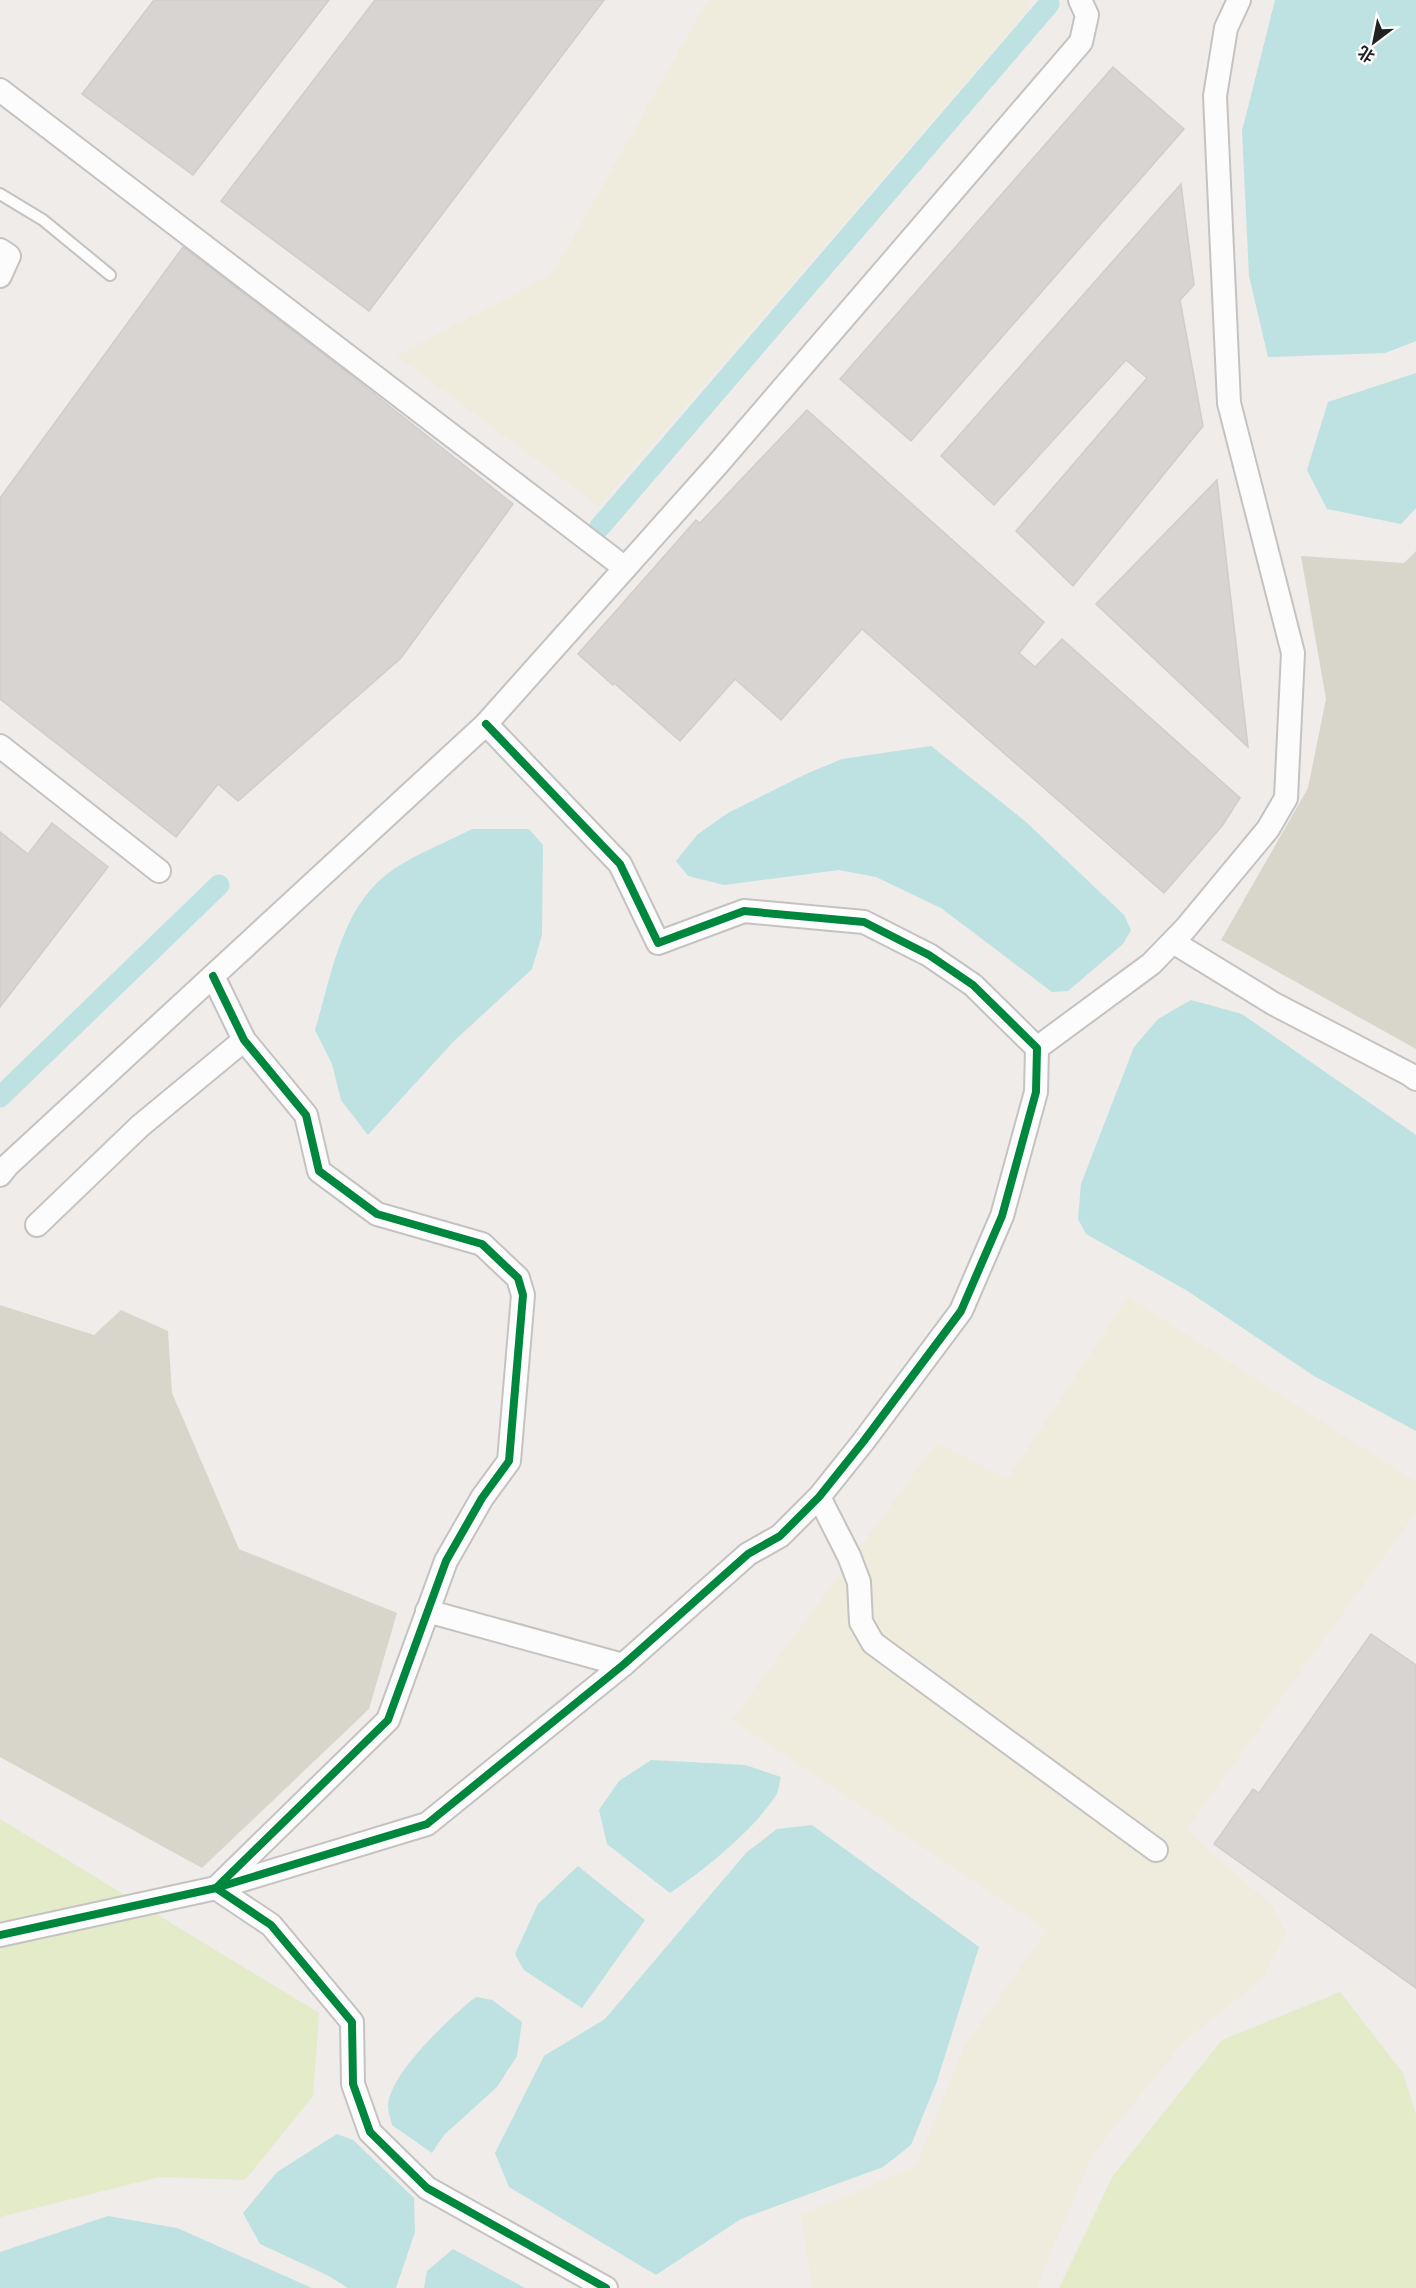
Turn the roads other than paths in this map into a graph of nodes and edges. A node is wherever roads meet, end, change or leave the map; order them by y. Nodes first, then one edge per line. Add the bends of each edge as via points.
1 (1080, 0) edge
2 (1239, 0) edge
3 (0, 90) edge
4 (0, 194) edge
5 (0, 250) edge
6 (110, 275) dead end
7 (0, 276) edge
8 (625, 568) junction
9 (486, 724) junction
10 (0, 746) edge
11 (159, 871) dead end
12 (1173, 942) junction
13 (213, 976) junction
14 (244, 1040) junction
15 (1037, 1048) junction
16 (1416, 1079) edge
17 (0, 1175) edge
18 (37, 1225) dead end
19 (819, 1497) junction
20 (427, 1611) junction
21 (623, 1665) junction
22 (1156, 1850) dead end
23 (216, 1888) junction
24 (0, 1935) edge
25 (606, 2288) edge

1 - 8 street via 1087,15 1081,42
2 - 12 street via 1226,28 1215,96 1229,403 1293,653 1286,798 1268,829
3 - 8 street
4 - 6 lane via 43,220
5 - 7 street via 9,256
8 - 9 street
9 - 13 street
9 - 15 street via 620,864 658,943 744,911 864,922 929,955 973,985
10 - 11 street
12 - 15 street via 1150,964
12 - 16 street via 1274,1004
13 - 14 street
13 - 17 street
14 - 18 street via 140,1126
14 - 20 street via 306,1114 319,1171 378,1214 482,1244 518,1278 523,1295 509,1461 482,1498 446,1561
15 - 19 street via 1036,1092 1002,1216 961,1311
19 - 21 street via 780,1536 748,1554
19 - 22 street via 859,1582 861,1622 873,1643
20 - 21 street
20 - 23 street via 388,1720
21 - 23 street via 427,1824
23 - 24 street
23 - 25 street via 271,1925 352,2022 353,2084 370,2132 427,2188

